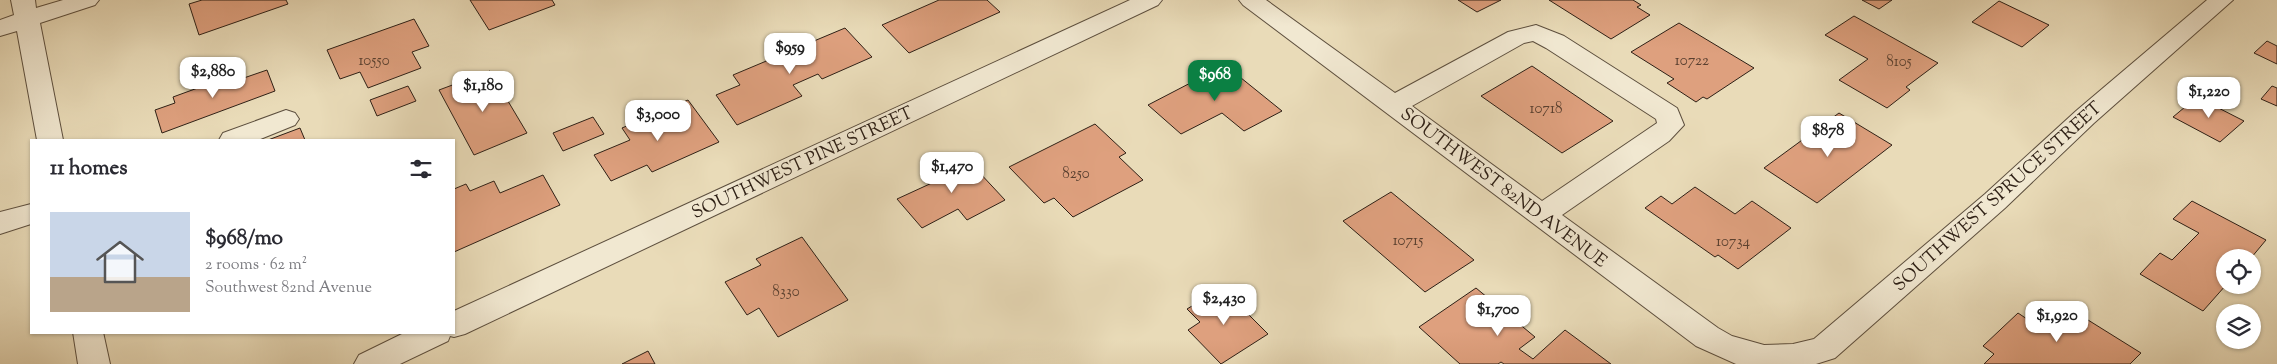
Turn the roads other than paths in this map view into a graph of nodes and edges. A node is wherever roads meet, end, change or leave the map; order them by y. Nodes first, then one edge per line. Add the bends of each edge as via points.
1 (87, 0) edge
2 (1150, 0) edge
3 (1251, 0) edge
4 (2221, 0) edge
5 (25, 10) edge
6 (0, 28) edge
7 (1394, 105) junction
8 (286, 119) dead end
9 (50, 139) edge
10 (235, 139) edge
11 (30, 214) edge
12 (1542, 215) junction
13 (0, 223) edge
14 (455, 325) edge
15 (88, 334) edge
16 (433, 334) edge
17 (1762, 362) edge
18 (94, 364) edge
19 (370, 364) edge

1 - 5 street
2 - 14 street, SOUTHWEST PINE STREET
3 - 7 street, SOUTHWEST 82ND AVENUE
4 - 17 street, SOUTHWEST SPRUCE STREET via 1824,349 1806,358
5 - 6 street
5 - 9 street
7 - 12 street, SOUTHWEST 82ND AVENUE
7 - 12 street via 1517,37 1536,33 1668,114 1671,125 1660,135
8 - 10 street
11 - 13 street
12 - 17 street, SOUTHWEST 82ND AVENUE via 1707,337 1725,349
15 - 18 street
16 - 19 street

